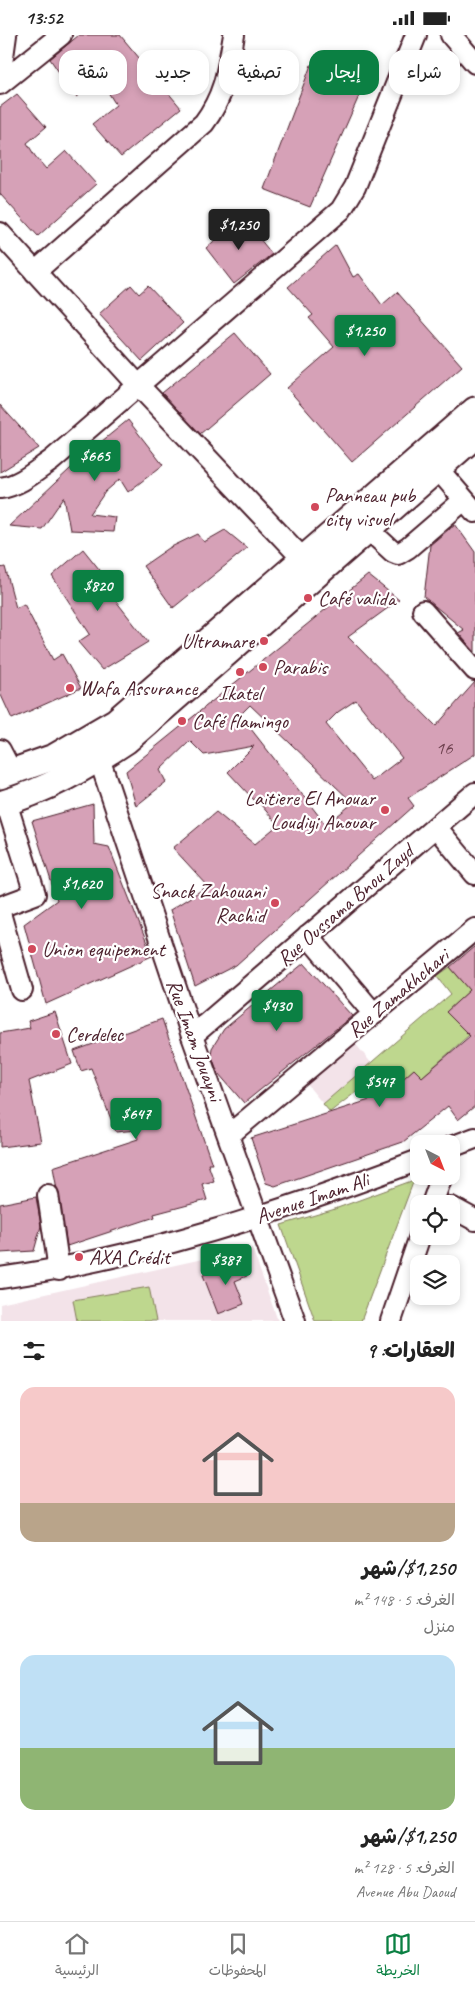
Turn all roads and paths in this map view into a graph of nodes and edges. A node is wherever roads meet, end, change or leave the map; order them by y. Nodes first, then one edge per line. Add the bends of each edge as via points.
1 (6, 35) edge
2 (61, 35) edge
3 (234, 35) edge
4 (451, 35) edge
5 (410, 36) edge
6 (475, 63) edge
7 (0, 78) edge
8 (0, 85) edge
9 (0, 233) edge
10 (35, 272) junction
11 (139, 386) junction
12 (475, 409) edge
13 (475, 436) edge
14 (437, 468) junction
15 (0, 488) edge
16 (470, 506) edge
17 (368, 529) junction
18 (303, 559) junction
19 (423, 611) dead end
20 (475, 670) edge
21 (0, 750) edge
22 (99, 758) junction
23 (6, 775) edge
24 (475, 793) edge
25 (3, 803) edge
26 (436, 827) junction
27 (475, 874) edge
28 (0, 907) edge
29 (0, 913) edge
30 (475, 929) edge
31 (308, 936) junction
32 (22, 990) dead end
33 (374, 1014) junction
34 (192, 1036) junction
35 (229, 1135) junction
36 (475, 1138) edge
37 (460, 1145) edge
38 (410, 1163) edge
39 (48, 1195) dead end
40 (460, 1213) edge
41 (259, 1218) junction
42 (475, 1220) edge
43 (417, 1245) edge
44 (58, 1270) junction
45 (0, 1278) edge
46 (295, 1321) edge
47 (390, 1321) edge

1 - 7 street
2 - 8 street
3 - 10 street via 223,91 204,123
4 - 6 street
5 - 11 street via 355,187 341,210
9 - 10 street
10 - 11 street
11 - 15 street via 52,460 28,477
11 - 18 street
12 - 18 main road
13 - 14 main road
14 - 16 street
14 - 17 main road
16 - 17 street via 398,553 393,553
17 - 22 main road via 171,703 126,741
18 - 23 main road via 116,721 54,757
19 - 20 street
21 - 23 street
22 - 25 main road via 40,790
22 - 34 street, Rue Imam Jouayni
24 - 26 street, Rue Oussama Bnou Zayd
25 - 28 street via 36,894
26 - 27 street
26 - 31 street, Rue Oussama Bnou Zayd
29 - 32 street
30 - 33 street, Rue Zamakhchari
31 - 33 street
31 - 34 street, Rue Oussama Bnou Zayd
33 - 35 street, Rue Zamakhchari
34 - 35 street, Rue Imam Jouayni
35 - 41 street, Rue Imam Jouayni
36 - 37 street
38 - 41 street, Avenue Imam Ali
39 - 44 street
40 - 42 street
41 - 44 street, Avenue Imam Ali via 126,1255
41 - 46 street, Rue Imam Jouayni
43 - 47 street
44 - 45 street, Avenue Imam Ali

